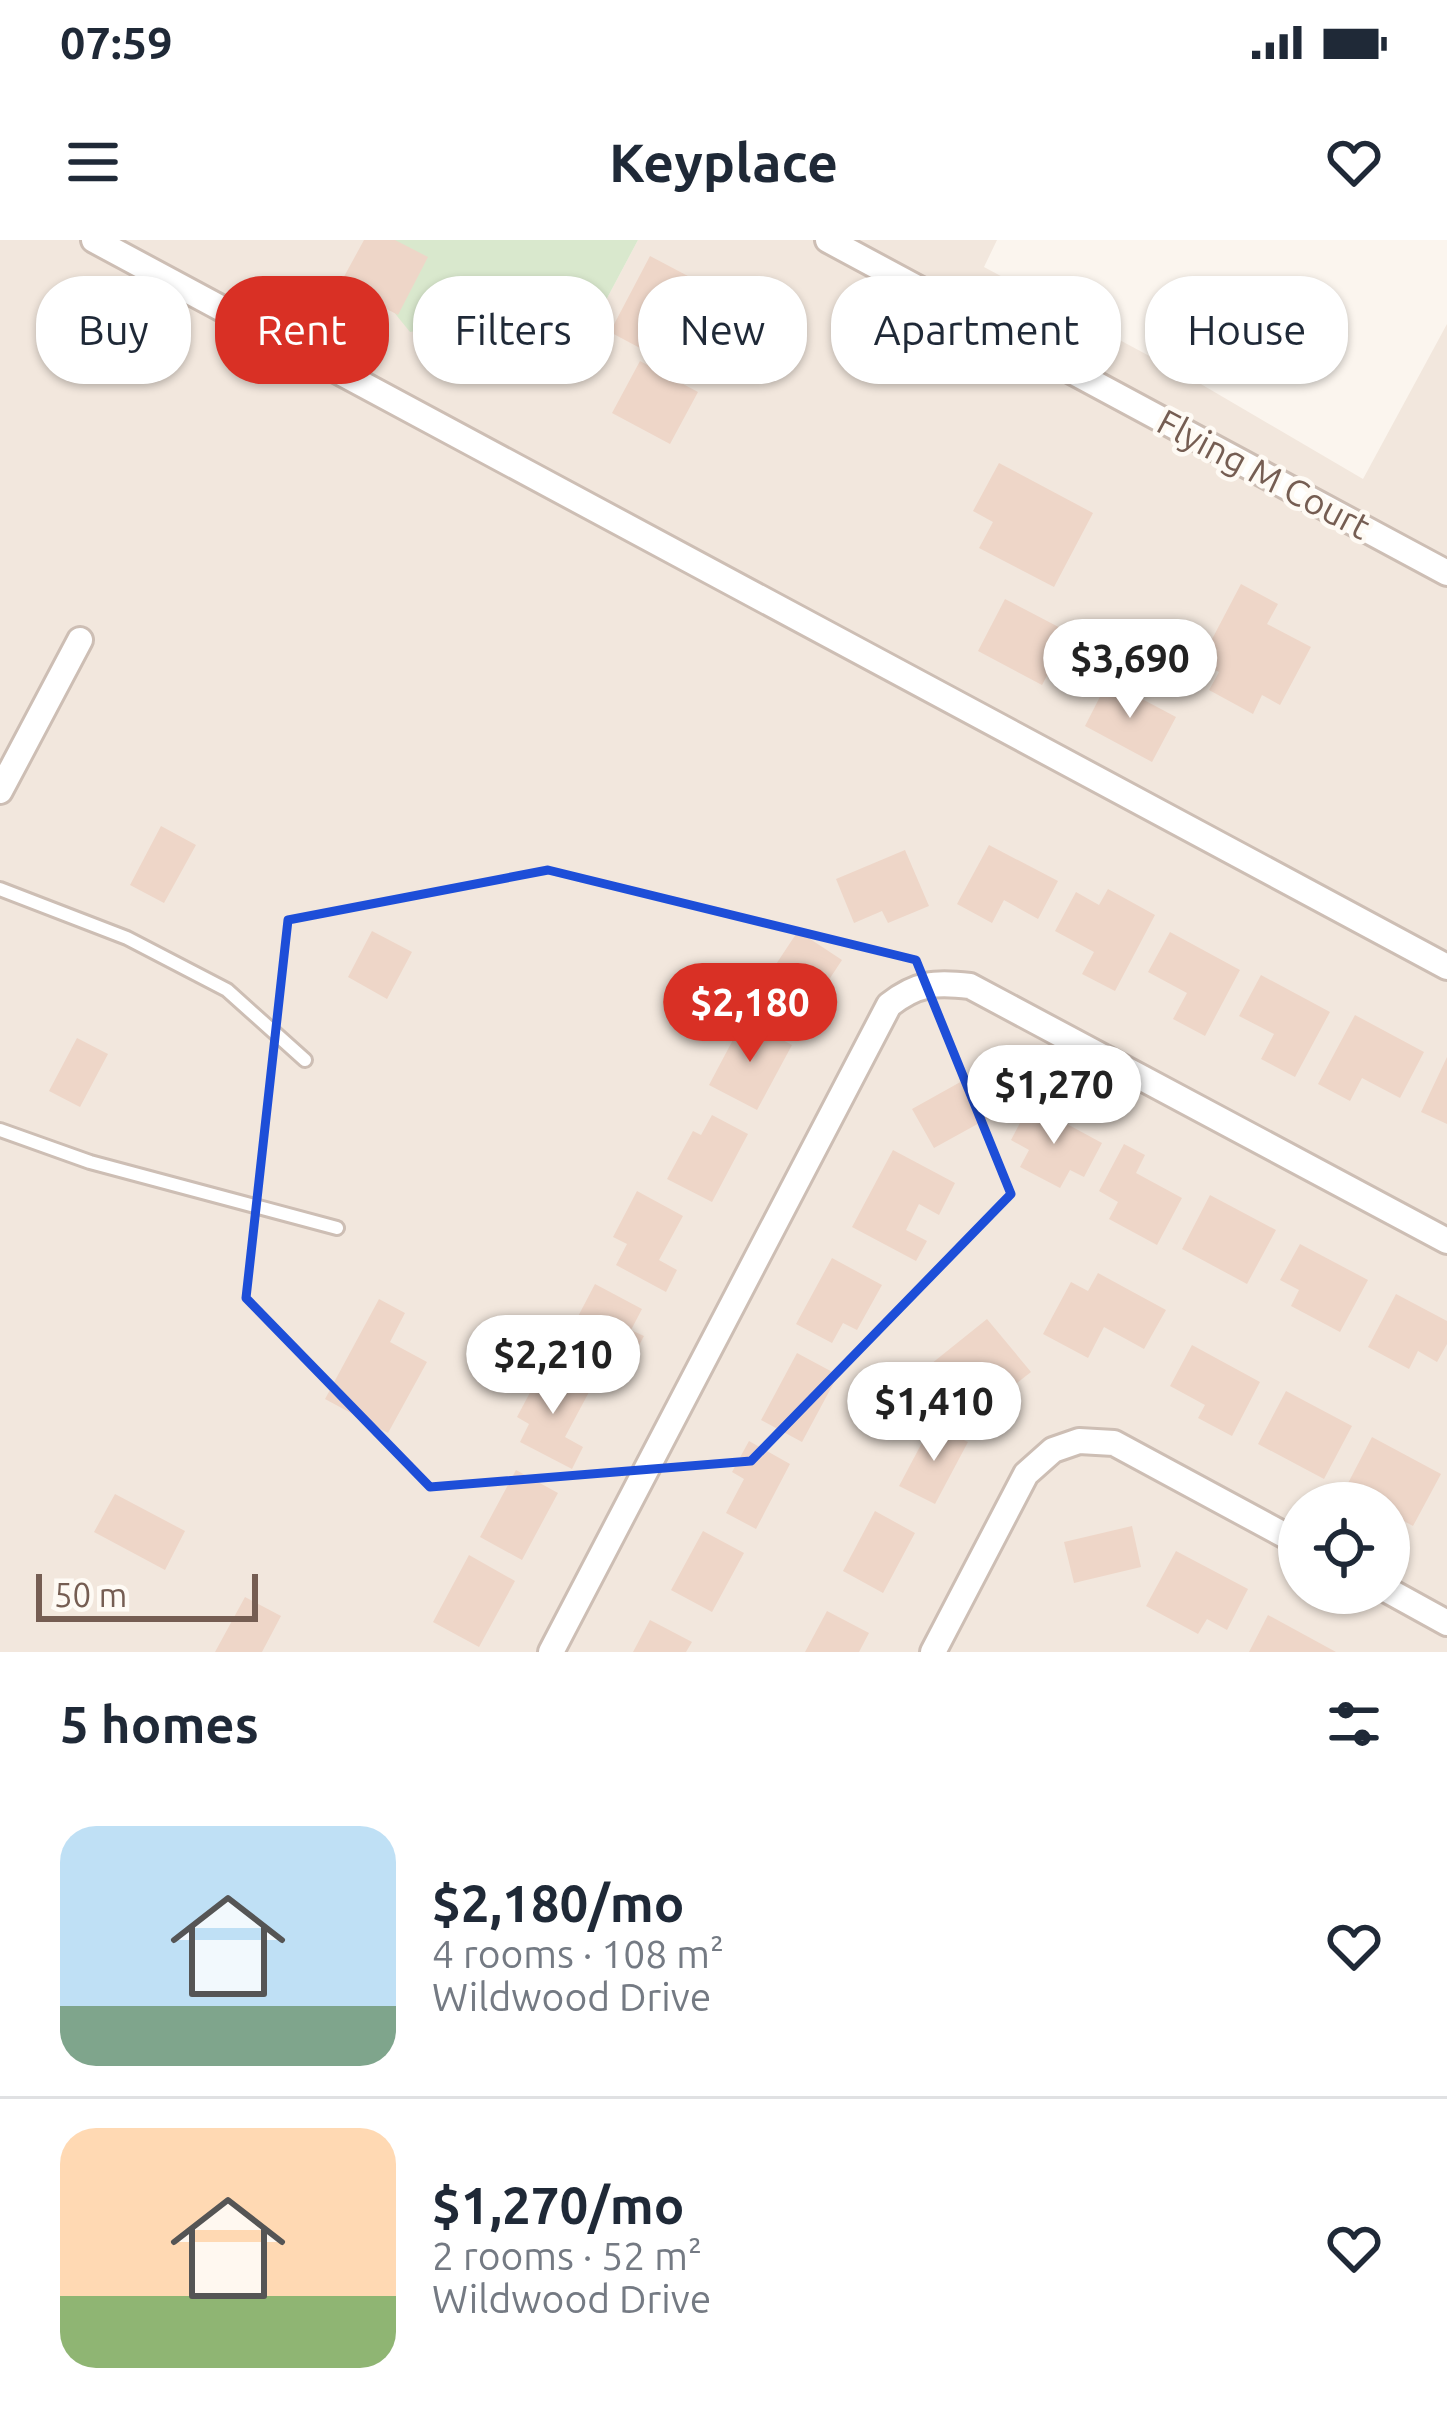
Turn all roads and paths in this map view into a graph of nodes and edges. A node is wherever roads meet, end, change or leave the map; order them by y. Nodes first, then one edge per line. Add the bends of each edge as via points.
1 (94, 240) edge
2 (828, 240) edge
3 (1447, 573) edge
4 (80, 640) dead end
5 (0, 791) edge
6 (0, 889) edge
7 (1447, 967) edge
8 (305, 1060) dead end
9 (0, 1130) edge
10 (338, 1228) dead end
11 (1447, 1241) edge
12 (1278, 1532) edge
13 (1410, 1603) edge
14 (1447, 1623) edge
15 (551, 1652) edge
16 (933, 1652) edge

1 - 7 street
2 - 3 street, Flying M Court
4 - 5 street
6 - 8 lane via 127,938 227,989
9 - 10 lane
11 - 15 street via 970,986 910,988 889,1005
12 - 16 street via 1114,1443 1078,1441 1026,1474
13 - 14 street

